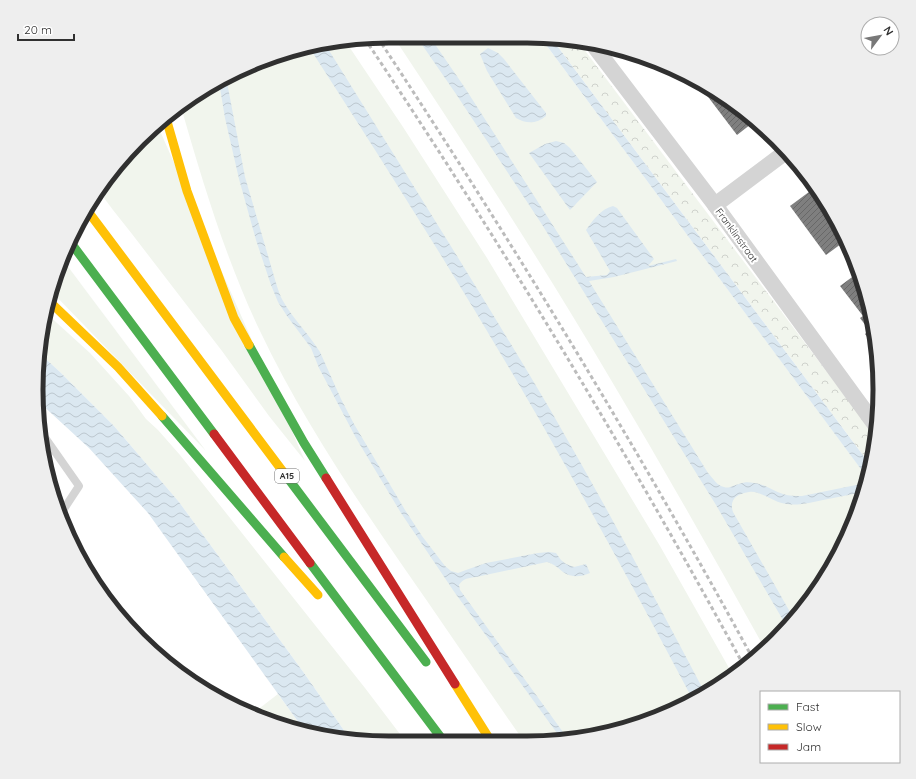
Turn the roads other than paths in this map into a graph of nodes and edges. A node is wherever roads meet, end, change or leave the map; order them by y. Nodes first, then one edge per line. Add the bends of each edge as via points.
1 (598, 51) edge
2 (168, 124) edge
3 (782, 155) edge
4 (715, 205) junction
5 (91, 213) edge
6 (74, 247) edge
7 (54, 306) edge
8 (871, 420) edge
9 (47, 440) edge
10 (64, 509) edge
11 (325, 602) dead end
12 (351, 633) dead end
13 (430, 667) dead end
14 (454, 698) dead end
15 (435, 729) junction
16 (440, 736) edge
17 (482, 736) edge
18 (488, 736) edge

1 - 4 street, Franklinstraat
2 - 18 highway via 187,191 234,318 304,443
3 - 4 street
4 - 8 street, Franklinstraat
5 - 13 highway, A15
6 - 15 highway
7 - 11 highway via 118,367
9 - 10 lane via 79,486
12 - 15 highway
14 - 17 highway
15 - 16 highway

